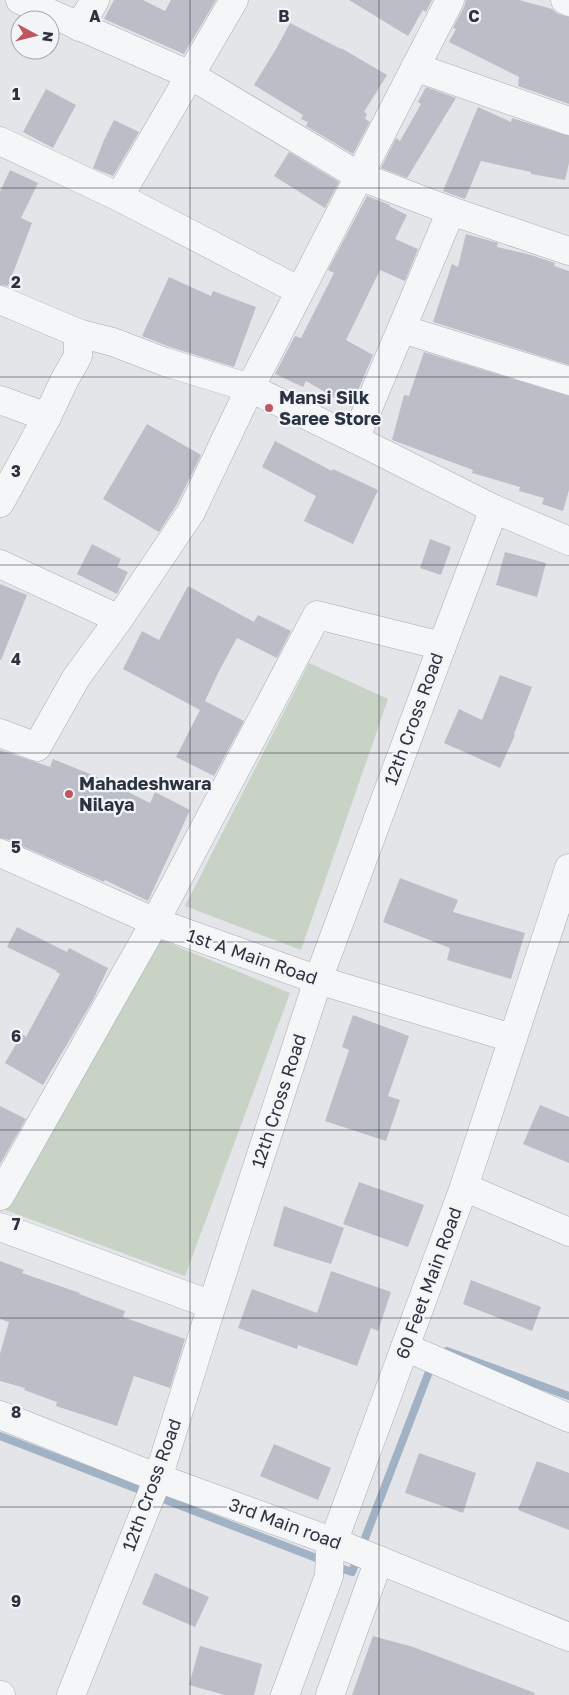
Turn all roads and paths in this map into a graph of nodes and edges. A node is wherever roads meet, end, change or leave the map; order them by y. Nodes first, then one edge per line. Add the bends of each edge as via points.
1 (20, 0) edge
2 (95, 0) edge
3 (234, 0) edge
4 (450, 0) edge
5 (565, 0) edge
6 (569, 2) edge
7 (79, 27) junction
8 (415, 67) junction
9 (190, 75) junction
10 (569, 121) edge
11 (0, 142) edge
12 (359, 176) junction
13 (119, 197) junction
14 (450, 211) junction
15 (569, 251) edge
16 (300, 291) junction
17 (0, 300) edge
18 (402, 329) junction
19 (78, 333) junction
20 (569, 381) edge
21 (250, 388) junction
22 (0, 400) edge
23 (47, 417) junction
24 (356, 439) junction
25 (0, 503) edge
26 (494, 509) junction
27 (569, 540) edge
28 (0, 564) edge
29 (119, 620) junction
30 (442, 646) junction
31 (0, 732) edge
32 (0, 853) edge
33 (569, 868) edge
34 (155, 922) junction
35 (318, 980) junction
36 (512, 1038) junction
37 (464, 1187) junction
38 (0, 1196) edge
39 (0, 1226) edge
40 (569, 1232) edge
41 (212, 1305) junction
42 (425, 1355) junction
43 (0, 1415) edge
44 (569, 1418) edge
45 (158, 1478) junction
46 (349, 1555) junction
47 (569, 1637) edge
48 (71, 1695) edge
49 (285, 1695) edge
50 (330, 1695) edge

1 - 7 street
2 - 7 street
3 - 9 street
4 - 8 street
5 - 6 street
7 - 9 street
8 - 10 street
8 - 12 street
9 - 12 street
9 - 13 street
11 - 13 street
12 - 14 street
12 - 16 street
13 - 16 street
14 - 15 street
14 - 18 street
16 - 21 street
17 - 19 street
18 - 20 street
18 - 24 street
19 - 21 street
19 - 23 street via 78,356
21 - 24 street
21 - 29 street via 191,512
22 - 23 street
23 - 25 street
24 - 26 street
26 - 27 street
26 - 30 street, 12th Cross Road
28 - 29 street
29 - 31 street via 76,678 38,747
30 - 34 street via 317,615
30 - 35 street, 12th Cross Road
32 - 34 street, 1st A Main Road
33 - 36 street, 60 Feet Main Road
34 - 35 street, 1st A Main Road
34 - 38 street
35 - 36 street, 1st A Main Road
35 - 41 street, 12th Cross Road
36 - 37 street, 60 Feet Main Road
37 - 40 street
37 - 42 street, 60 Feet Main Road
39 - 41 street
41 - 45 street, 12th Cross Road
42 - 44 street
42 - 46 street, 60 Feet Main Road
43 - 45 street, 3rd Main road
45 - 46 street, 3rd Main road
45 - 48 street, 12th Cross Road
46 - 47 street, 3rd Main road
46 - 49 street, 60 Feet Main Road
46 - 50 street

